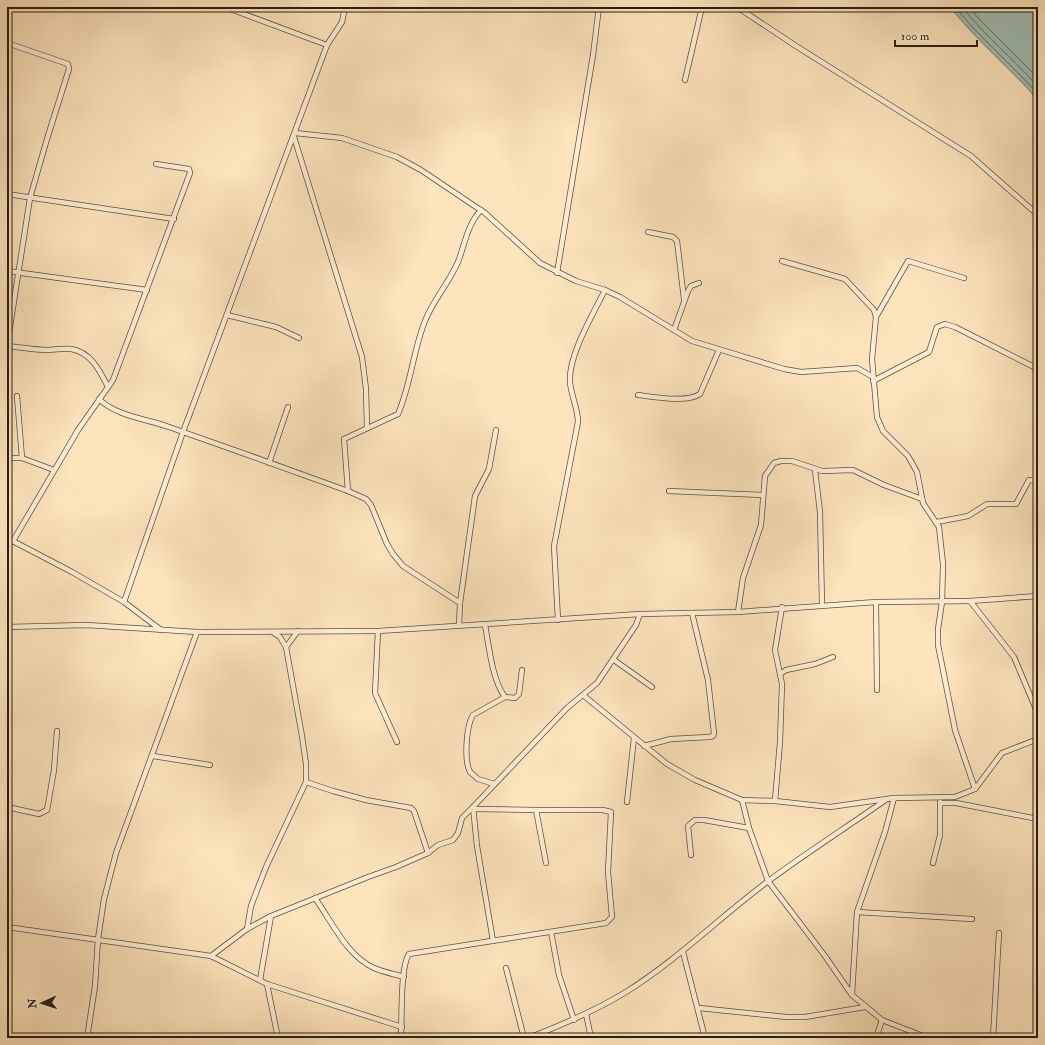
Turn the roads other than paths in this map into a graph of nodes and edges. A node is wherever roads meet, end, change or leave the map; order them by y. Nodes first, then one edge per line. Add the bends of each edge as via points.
1 (8, 7) edge
2 (225, 7) edge
3 (345, 7) edge
4 (600, 7) edge
5 (702, 7) edge
6 (737, 7) edge
7 (7, 18) edge
8 (7, 43) edge
9 (327, 45) junction
10 (685, 80) dead end
11 (294, 135) junction
12 (156, 164) dead end
13 (7, 194) edge
14 (30, 198) junction
15 (481, 210) junction
16 (1038, 215) edge
17 (174, 219) junction
18 (648, 232) dead end
19 (782, 261) dead end
20 (7, 271) edge
21 (18, 273) junction
22 (557, 273) junction
23 (964, 278) dead end
24 (700, 283) dead end
25 (147, 290) junction
26 (605, 290) junction
27 (684, 299) junction
28 (227, 315) junction
29 (876, 316) junction
30 (674, 330) junction
31 (299, 338) dead end
32 (7, 346) edge
33 (719, 350) junction
34 (1038, 369) edge
35 (873, 379) junction
36 (108, 387) junction
37 (638, 395) dead end
38 (17, 396) dead end
39 (99, 400) junction
40 (288, 407) dead end
41 (367, 428) junction
42 (496, 430) dead end
43 (183, 432) junction
44 (7, 458) edge
45 (22, 458) junction
46 (269, 463) junction
47 (54, 470) junction
48 (815, 470) junction
49 (1038, 481) edge
50 (348, 491) junction
51 (669, 491) dead end
52 (764, 494) junction
53 (922, 499) junction
54 (937, 522) junction
55 (7, 538) edge
56 (13, 541) junction
57 (1038, 596) edge
58 (970, 601) junction
59 (124, 602) junction
60 (876, 602) junction
61 (942, 602) junction
62 (460, 604) junction
63 (822, 605) junction
64 (782, 607) junction
65 (738, 612) junction
66 (692, 613) junction
67 (640, 614) junction
68 (558, 620) junction
69 (459, 625) junction
70 (485, 625) junction
71 (7, 627) edge
72 (162, 630) junction
73 (298, 631) junction
74 (378, 631) junction
75 (197, 632) junction
76 (273, 632) junction
77 (286, 647) junction
78 (833, 657) dead end
79 (614, 660) junction
80 (522, 670) dead end
81 (780, 674) junction
82 (652, 687) dead end
83 (877, 690) dead end
84 (583, 695) junction
85 (505, 697) junction
86 (1038, 714) edge
87 (57, 731) dead end
88 (634, 738) junction
89 (1038, 740) edge
90 (397, 742) dead end
91 (644, 746) junction
92 (153, 756) junction
93 (210, 765) dead end
94 (306, 782) junction
95 (494, 784) junction
96 (975, 789) junction
97 (891, 798) junction
98 (742, 800) junction
99 (940, 800) junction
100 (775, 801) junction
101 (628, 802) dead end
102 (7, 807) edge
103 (474, 808) junction
104 (536, 810) junction
105 (1038, 819) edge
106 (749, 828) junction
107 (428, 853) junction
108 (691, 855) dead end
109 (932, 862) dead end
110 (546, 863) dead end
111 (768, 881) junction
112 (315, 898) junction
113 (856, 912) junction
114 (271, 916) junction
115 (972, 920) dead end
116 (7, 927) edge
117 (247, 929) junction
118 (551, 932) junction
119 (999, 933) dead end
120 (98, 939) junction
121 (494, 941) junction
122 (683, 952) junction
123 (211, 956) junction
124 (506, 968) dead end
125 (404, 977) junction
126 (260, 980) junction
127 (267, 984) junction
128 (852, 995) junction
129 (865, 1006) junction
130 (698, 1008) junction
131 (586, 1014) junction
132 (574, 1020) junction
133 (882, 1020) junction
134 (402, 1027) junction
135 (87, 1037) edge
136 (108, 1038) edge
137 (278, 1038) edge
138 (401, 1038) edge
139 (524, 1038) edge
140 (528, 1038) edge
141 (591, 1038) edge
142 (705, 1038) edge
143 (876, 1038) edge
144 (928, 1038) edge
145 (993, 1038) edge

1 - 7 street
2 - 9 street
3 - 9 street via 342,22
4 - 22 street
5 - 10 street
6 - 16 street via 971,156
8 - 14 street via 68,64 69,69
9 - 11 street
11 - 15 street via 342,138 397,156
11 - 28 street
11 - 41 street via 362,357
12 - 17 street via 190,171
13 - 14 street
14 - 17 street
14 - 21 street
15 - 22 street via 540,263
15 - 41 street via 471,224 451,278 424,321 406,395 398,414
17 - 25 street
18 - 27 street via 673,237 677,241
19 - 29 street via 845,279 874,310
20 - 21 street
21 - 25 street
21 - 32 street
22 - 26 street
23 - 29 street via 908,261
24 - 27 street via 691,286
25 - 36 street via 113,380
26 - 30 street
26 - 68 street via 587,325 570,373 570,388 578,422 554,546
27 - 30 street
28 - 31 street via 276,327
28 - 43 street
29 - 35 street
30 - 33 street
32 - 36 street via 80,351 96,365
33 - 35 street via 801,372 857,368
33 - 37 street via 700,394 695,398
34 - 35 street via 945,324 937,327 929,352
35 - 53 street via 879,425 908,456 917,472
36 - 39 street
38 - 45 street
39 - 43 street via 118,411
39 - 47 street
40 - 46 street
41 - 50 street via 344,439
42 - 62 street via 489,469 475,496
43 - 46 street
43 - 59 street
44 - 45 street
45 - 47 street
46 - 50 street
47 - 56 street
48 - 52 street via 792,461 774,463 765,476
48 - 53 street via 853,470
48 - 63 street via 820,512
49 - 54 street via 1029,480 1016,504 987,504 968,516
50 - 62 street via 366,499 371,505 386,544 404,566
51 - 52 street
52 - 65 street via 761,525 743,578
53 - 54 street
54 - 61 street via 943,549
55 - 56 street
56 - 59 street
57 - 58 street
58 - 61 street
58 - 86 street via 1014,657
59 - 72 street
60 - 61 street
60 - 63 street
60 - 83 street
61 - 96 street via 938,629 940,656 955,730
62 - 69 street
63 - 64 street
64 - 65 street
64 - 81 street via 774,650
65 - 66 street
66 - 67 street
66 - 91 street via 708,680 713,736 671,740
67 - 68 street
67 - 79 street
68 - 70 street
69 - 70 street
69 - 74 street
70 - 85 street via 493,668 499,688
71 - 72 street via 86,625
72 - 75 street
73 - 74 street
73 - 76 street
73 - 77 street
74 - 90 street via 376,693
75 - 76 street
75 - 92 street
76 - 77 street via 280,637
77 - 94 street via 302,736
78 - 81 street
79 - 82 street
79 - 84 street via 597,683
80 - 85 street via 519,694 514,698
81 - 100 street via 781,720
84 - 88 street
84 - 95 street via 567,708
85 - 95 street via 473,715 468,729 467,759 470,772 478,779
87 - 102 street via 47,810 39,814
88 - 91 street
88 - 101 street
89 - 96 street via 1002,753
91 - 98 street via 683,774
92 - 93 street
92 - 120 street via 116,853 104,899
94 - 107 street via 366,800 410,808 414,811
94 - 117 street via 266,867 251,906
95 - 103 street
96 - 99 street
97 - 99 street
97 - 100 street via 830,807
97 - 111 street
97 - 113 street via 885,832
98 - 100 street
98 - 106 street
99 - 105 street
99 - 109 street via 940,835
103 - 104 street
103 - 107 street via 462,818 457,838 438,845
103 - 121 street via 477,846
104 - 110 street
104 - 118 street via 603,810 611,812 612,815 608,872 612,917 606,923
106 - 108 street via 695,820 688,826
106 - 111 street
107 - 112 street
111 - 122 street via 713,924
111 - 128 street
112 - 114 street
112 - 125 street via 358,957 375,968
113 - 115 street
113 - 128 street
114 - 117 street
114 - 126 street
116 - 120 street
117 - 123 street
118 - 121 street
118 - 132 street via 559,975
119 - 145 street
120 - 123 street
120 - 135 street via 95,986
121 - 125 street via 409,954 406,958
122 - 130 street
122 - 131 street via 626,992
123 - 126 street
124 - 139 street
125 - 134 street
126 - 127 street
127 - 134 street
127 - 137 street
128 - 129 street
129 - 130 street via 805,1017
129 - 133 street
130 - 142 street
131 - 132 street
131 - 141 street
132 - 140 street
133 - 143 street
133 - 144 street
134 - 138 street
135 - 136 street

